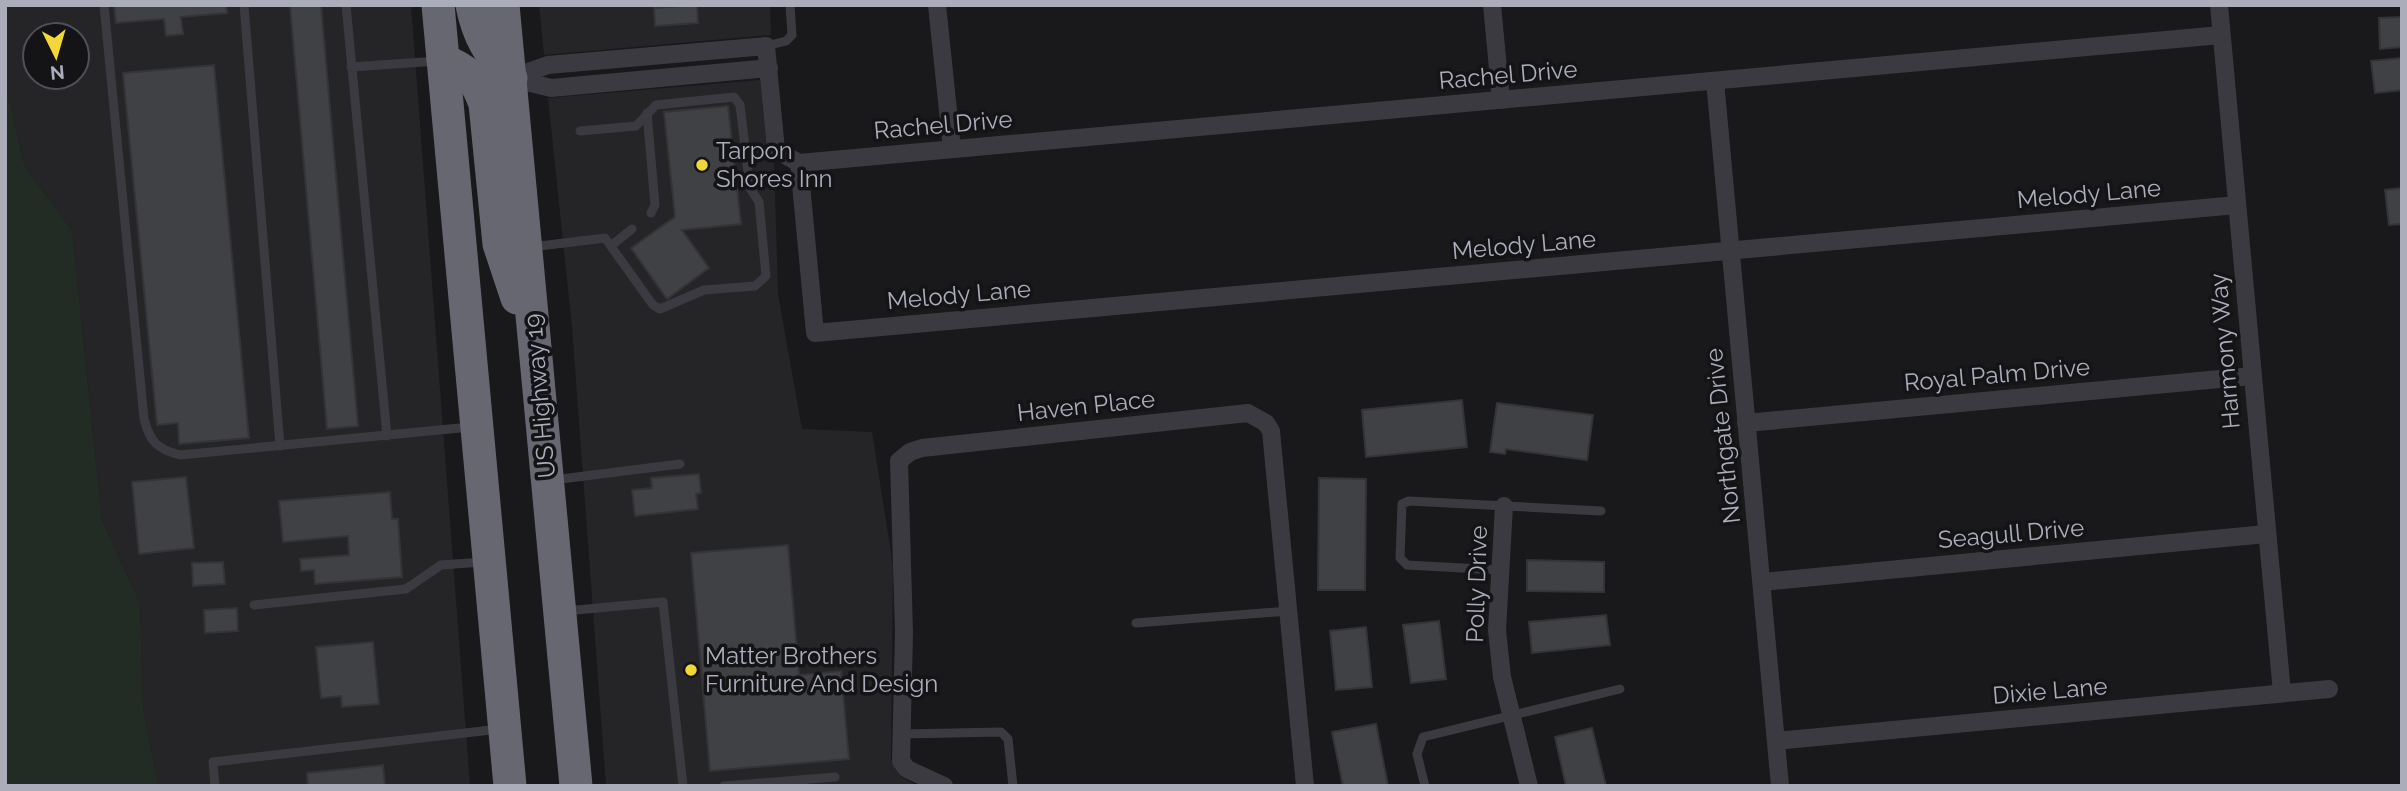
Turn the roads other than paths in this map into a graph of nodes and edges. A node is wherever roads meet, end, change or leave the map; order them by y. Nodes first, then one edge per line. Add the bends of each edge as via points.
1 (104, 5) edge
2 (244, 5) edge
3 (346, 5) edge
4 (438, 5) edge
5 (472, 5) edge
6 (503, 5) edge
7 (790, 5) edge
8 (937, 5) edge
9 (1492, 5) edge
10 (2219, 5) edge
11 (2221, 35) junction
12 (766, 46) junction
13 (443, 60) junction
14 (351, 67) junction
15 (769, 68) junction
16 (510, 78) junction
17 (1715, 81) junction
18 (1500, 100) junction
19 (647, 113) junction
20 (580, 131) dead end
21 (952, 149) junction
22 (799, 163) junction
23 (2238, 205) junction
24 (651, 213) dead end
25 (632, 229) dead end
26 (612, 245) junction
27 (526, 247) junction
28 (1730, 251) junction
29 (536, 354) junction
30 (2252, 376) junction
31 (1746, 423) junction
32 (475, 427) junction
33 (387, 436) junction
34 (279, 446) junction
35 (680, 464) dead end
36 (547, 480) junction
37 (1504, 506) junction
38 (1601, 511) dead end
39 (2266, 534) junction
40 (488, 562) junction
41 (1500, 570) junction
42 (1762, 582) junction
43 (254, 605) dead end
44 (1289, 611) junction
45 (559, 612) junction
46 (1136, 623) dead end
47 (1620, 689) dead end
48 (2329, 689) dead end
49 (2282, 693) junction
50 (1511, 716) junction
51 (504, 729) junction
52 (902, 734) junction
53 (1776, 741) junction
54 (835, 776) dead end
55 (1525, 785) edge
56 (215, 786) edge
57 (510, 786) edge
58 (576, 786) edge
59 (683, 786) edge
60 (724, 786) edge
61 (944, 786) edge
62 (1013, 786) edge
63 (1305, 786) edge
64 (1425, 786) edge
65 (1780, 786) edge

1 - 34 lane via 148,435 158,449 180,455
2 - 34 lane
3 - 14 lane
4 - 13 highway
5 - 16 highway via 484,45
6 - 16 highway, US Highway 19
7 - 12 lane via 792,35
8 - 21 street
9 - 18 street
10 - 11 street, Harmony Way
11 - 17 street, Rachel Drive
11 - 23 street, Harmony Way
12 - 15 street
12 - 16 street via 548,65
13 - 14 lane
13 - 29 highway via 472,76 485,104 499,243
13 - 32 highway
14 - 33 lane
15 - 16 street via 551,88
15 - 22 street via 776,150
16 - 27 highway, US Highway 19
17 - 18 street, Rachel Drive
17 - 28 street, Northgate Drive
18 - 21 street, Rachel Drive
19 - 20 lane via 636,126
19 - 24 lane via 655,205
19 - 26 lane via 656,105 734,97 740,106 750,188 759,202 766,276 755,286 704,290 660,309
21 - 22 street, Rachel Drive
22 - 28 street, Melody Lane via 814,333
23 - 28 street, Melody Lane
23 - 30 street, Harmony Way
25 - 26 lane
26 - 27 lane via 606,238
27 - 29 highway, US Highway 19
28 - 31 street, Northgate Drive
29 - 36 highway, US Highway 19
30 - 31 street, Royal Palm Drive
30 - 39 street, Harmony Way
31 - 42 street, Northgate Drive
32 - 33 lane
32 - 40 highway
33 - 34 lane
35 - 36 lane
36 - 45 highway, US Highway 19
37 - 38 lane
37 - 41 street, Polly Drive
37 - 41 lane via 1409,501 1400,508 1400,558 1407,565
39 - 42 street, Seagull Drive
39 - 49 street, Harmony Way
40 - 43 lane via 441,565 406,589
40 - 51 highway
41 - 50 street, Polly Drive via 1497,630
42 - 53 street, Northgate Drive
44 - 46 lane
44 - 52 street, Haven Place via 1271,431 1248,413 910,452 898,461 897,470 903,534
44 - 63 street, Haven Place
45 - 58 highway, US Highway 19
45 - 59 lane via 663,602
47 - 50 lane
48 - 49 street, Dixie Lane
49 - 53 street, Dixie Lane
50 - 55 street, Polly Drive
50 - 64 lane via 1423,737 1417,754
51 - 56 lane via 213,762
51 - 57 highway
52 - 61 street, Haven Place via 904,766
52 - 62 lane via 1000,732 1008,739
53 - 65 street, Northgate Drive
54 - 60 lane

